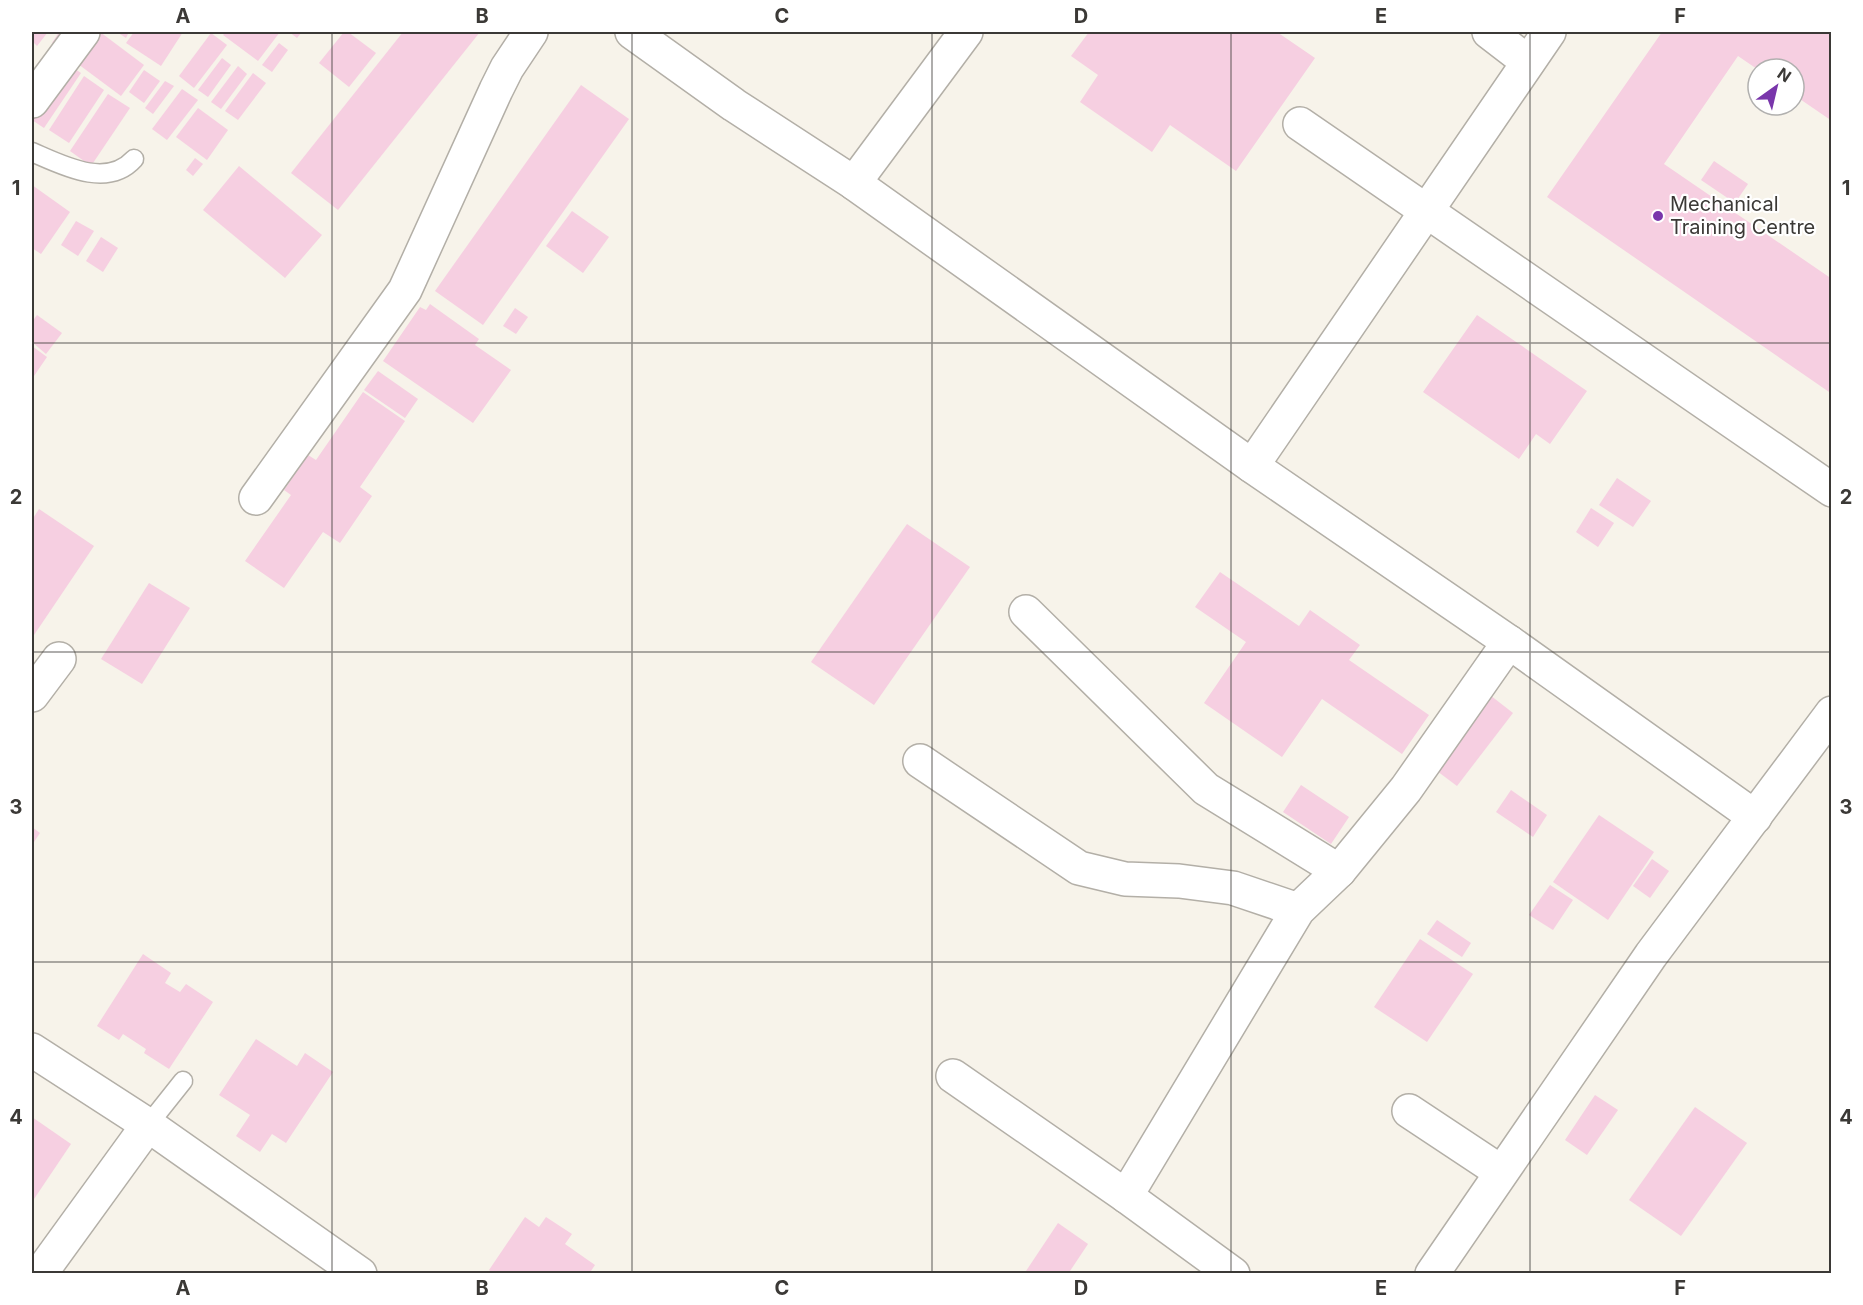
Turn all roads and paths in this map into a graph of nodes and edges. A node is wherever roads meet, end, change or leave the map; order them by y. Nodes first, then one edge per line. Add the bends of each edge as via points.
1 (83, 32) edge
2 (531, 32) edge
3 (632, 32) edge
4 (966, 32) edge
5 (1489, 32) edge
6 (1549, 32) edge
7 (1528, 62) junction
8 (32, 101) edge
9 (1300, 124) dead end
10 (32, 152) edge
11 (134, 159) dead end
12 (854, 183) junction
13 (1427, 213) junction
14 (1252, 466) junction
15 (1832, 490) edge
16 (256, 498) dead end
17 (1026, 612) dead end
18 (1509, 642) junction
19 (60, 659) dead end
20 (32, 695) edge
21 (1832, 712) edge
22 (920, 761) dead end
23 (1755, 817) junction
24 (1340, 871) junction
25 (1298, 910) junction
26 (32, 1050) edge
27 (953, 1076) dead end
28 (183, 1081) dead end
29 (1409, 1111) dead end
30 (148, 1125) junction
31 (1501, 1172) junction
32 (1126, 1196) junction
33 (40, 1274) edge
34 (360, 1274) edge
35 (1233, 1274) edge
36 (1432, 1274) edge

1 - 8 street
2 - 16 street via 496,90 405,290
3 - 12 street
4 - 12 street
5 - 7 street
6 - 7 street
7 - 13 street
9 - 13 street
10 - 11 lane via 70,168 100,174 127,167
12 - 14 street
13 - 14 street
13 - 15 street
14 - 18 street
17 - 24 street via 1206,789
18 - 23 street
18 - 24 street via 1406,789
19 - 20 street
21 - 23 street
22 - 25 street via 1080,868 1125,879 1233,888
23 - 31 street via 1651,955
24 - 25 street
25 - 32 street
26 - 30 street
27 - 32 street
28 - 30 lane
29 - 31 street
30 - 33 street
30 - 34 street
31 - 36 street
32 - 35 street

